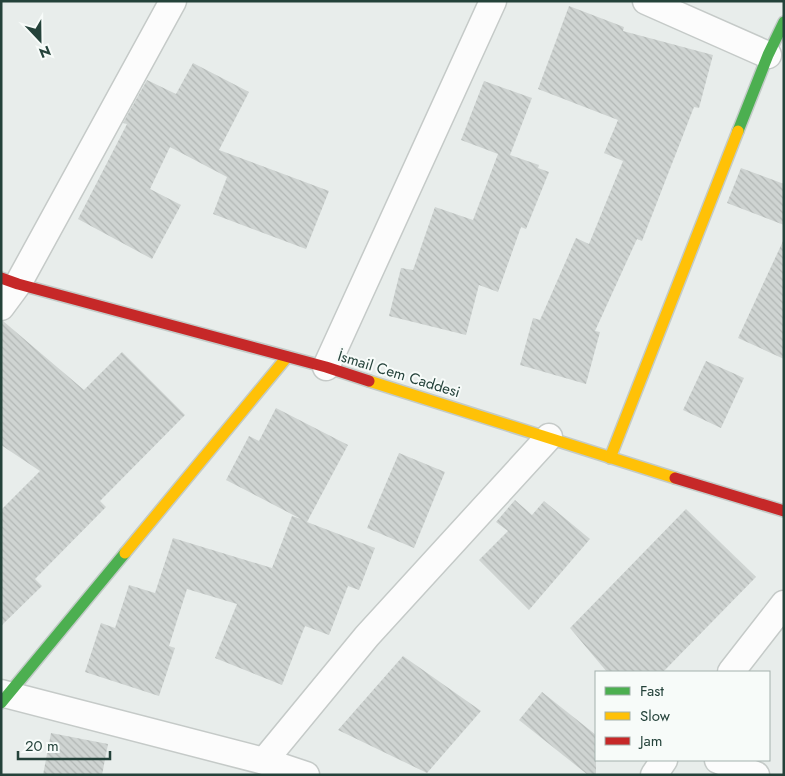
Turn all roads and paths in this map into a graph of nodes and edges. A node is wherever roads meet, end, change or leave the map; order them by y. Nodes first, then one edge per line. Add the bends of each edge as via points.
1 (173, 1) edge
2 (493, 1) edge
3 (646, 1) edge
4 (784, 22) edge
5 (768, 55) junction
6 (10, 281) edge
7 (1, 307) edge
8 (287, 357) junction
9 (326, 367) junction
10 (549, 437) junction
11 (610, 458) junction
12 (784, 511) edge
13 (784, 604) edge
14 (732, 671) edge
15 (3, 697) edge
16 (264, 761) junction
17 (663, 761) edge
18 (721, 761) edge
19 (306, 775) edge
20 (654, 775) edge
21 (756, 775) edge

1 - 6 street
2 - 9 street
3 - 5 street
4 - 5 street
5 - 11 street
6 - 7 street
6 - 8 street, İsmail Cem Caddesi
8 - 9 street, İsmail Cem Caddesi
8 - 15 street
9 - 10 street, İsmail Cem Caddesi
10 - 11 street, İsmail Cem Caddesi
10 - 16 street via 367,636
11 - 12 street, İsmail Cem Caddesi
13 - 14 street
15 - 16 street
16 - 19 street
17 - 20 street
18 - 21 street

